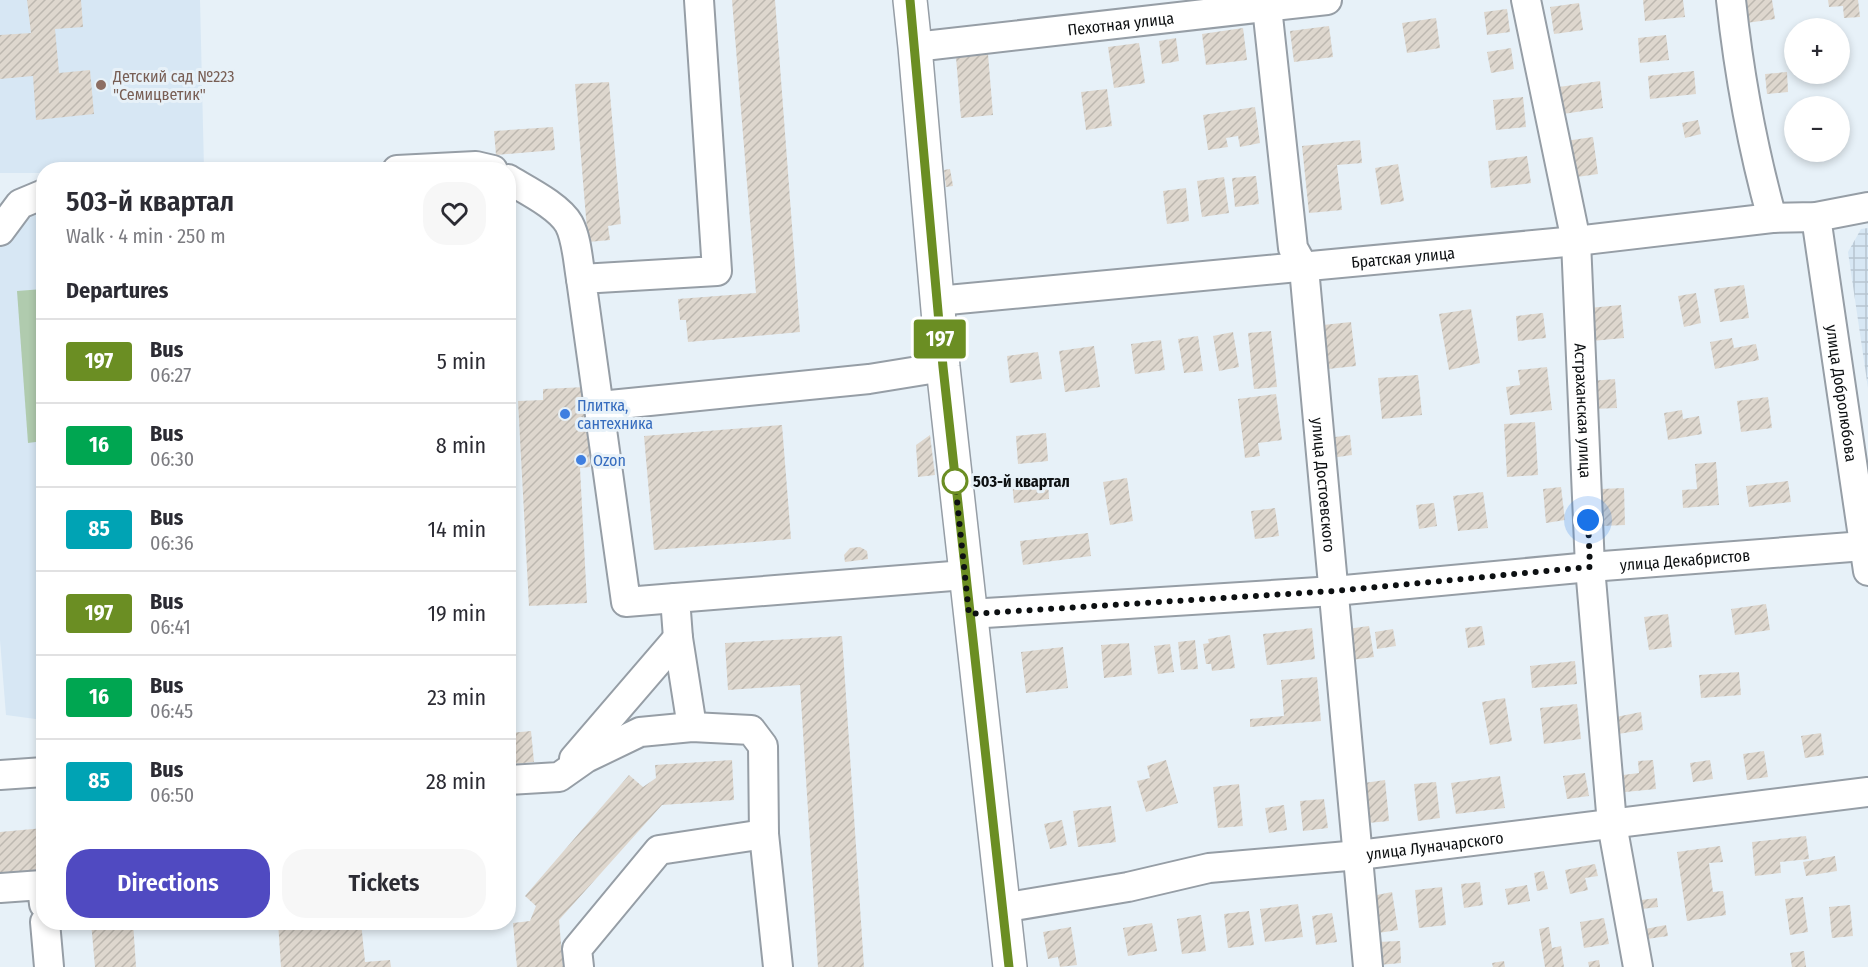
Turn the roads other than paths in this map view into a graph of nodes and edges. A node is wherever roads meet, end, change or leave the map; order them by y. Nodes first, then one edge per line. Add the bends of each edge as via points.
1 (699, 0) edge
2 (910, 0) edge
3 (1327, 0) edge
4 (1526, 0) edge
5 (1731, 0) edge
6 (1267, 7) junction
7 (915, 47) junction
8 (516, 183) edge
9 (36, 197) edge
10 (1868, 207) edge
11 (1816, 217) junction
12 (1772, 218) junction
13 (0, 231) edge
14 (1576, 241) junction
15 (1304, 268) junction
16 (581, 279) junction
17 (937, 301) junction
18 (943, 367) junction
19 (600, 406) junction
20 (1866, 558) edge
21 (1590, 567) junction
22 (965, 575) junction
23 (1334, 591) junction
24 (675, 598) junction
25 (969, 614) junction
26 (678, 638) junction
27 (692, 727) junction
28 (36, 773) edge
29 (0, 775) edge
30 (559, 777) junction
31 (516, 780) edge
32 (1868, 792) edge
33 (1612, 824) junction
34 (764, 834) junction
35 (1359, 855) junction
36 (36, 885) edge
37 (0, 888) edge
38 (1002, 908) junction
39 (46, 930) edge
40 (49, 967) edge
41 (579, 967) edge
42 (778, 967) edge
43 (1010, 967) edge
44 (1368, 967) edge
45 (1638, 967) edge

1 - 16 street via 717,271
2 - 7 main road
3 - 6 street, Пехотная улица
4 - 14 street, Астраханская улица
5 - 12 street via 1744,98
6 - 7 street, Пехотная улица
6 - 15 street, улица Достоевского via 1293,248
7 - 17 main road
8 - 16 street via 565,219
9 - 13 street via 20,204
10 - 11 street, Братская улица
11 - 12 street, Братская улица
11 - 20 street, улица Добролюбова
12 - 14 street, Братская улица
14 - 15 street, Братская улица
14 - 21 street, Астраханская улица
15 - 17 street, Братская улица
15 - 23 street, улица Достоевского
16 - 19 street
17 - 18 main road
18 - 19 street via 869,379
18 - 22 main road
19 - 24 street via 626,602
20 - 21 street, улица Декабристов
21 - 23 street, улица Декабристов
21 - 33 street, Астраханская улица
22 - 24 street
22 - 25 main road
23 - 25 street, улица Декабристов
23 - 35 street, улица Достоевского
24 - 26 street
25 - 38 main road
26 - 27 street
26 - 30 street
27 - 30 street via 640,732 586,758
27 - 34 street via 751,730 763,746
28 - 29 street
30 - 31 street
32 - 33 street, улица Луначарского
33 - 35 street, улица Луначарского
33 - 45 street, Астраханская улица
34 - 41 street via 659,850 578,949
34 - 42 street
35 - 38 street, улица Луначарского via 1209,868 1128,887
35 - 44 street, улица Достоевского
36 - 37 street
38 - 43 main road
39 - 40 street

